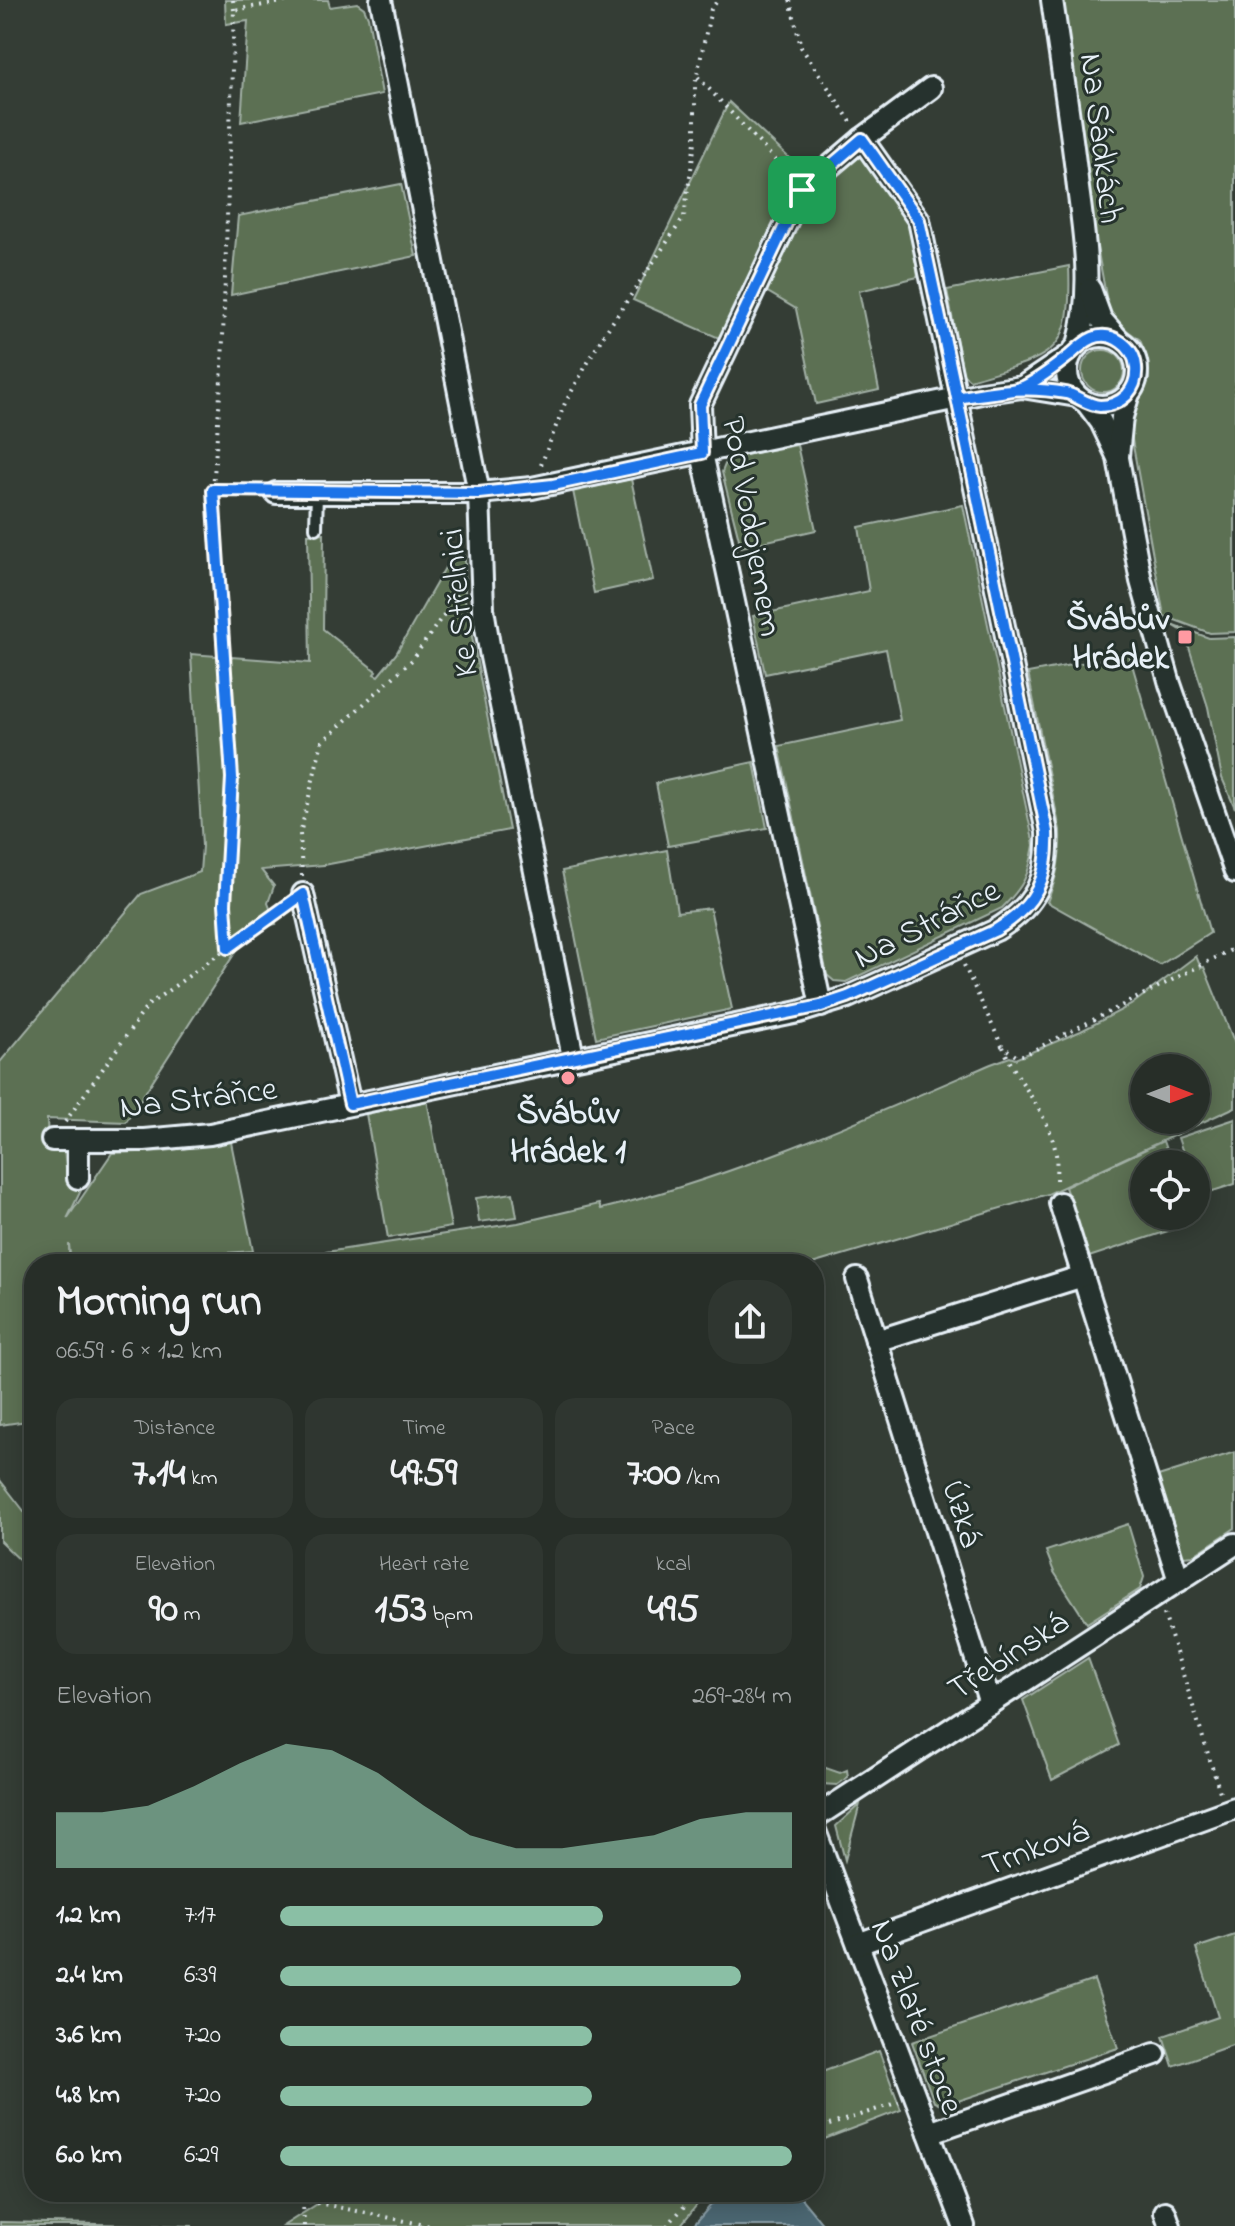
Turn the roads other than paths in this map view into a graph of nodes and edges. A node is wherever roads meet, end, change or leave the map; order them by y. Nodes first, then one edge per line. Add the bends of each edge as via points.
1 (381, 0) edge
2 (1052, 0) edge
3 (931, 88) dead end
4 (862, 139) junction
5 (1088, 286) junction
6 (1120, 341) junction
7 (1074, 349) junction
8 (1022, 387) junction
9 (1129, 393) junction
10 (957, 398) junction
11 (1082, 399) junction
12 (702, 453) junction
13 (1118, 458) junction
14 (276, 493) road end
15 (317, 493) junction
16 (479, 493) junction
17 (316, 528) dead end
18 (1235, 872) edge
19 (303, 894) road end
20 (821, 1006) junction
21 (573, 1057) junction
22 (350, 1104) junction
23 (52, 1140) road end
24 (78, 1140) junction
25 (78, 1178) dead end
26 (1060, 1203) road end
27 (1083, 1276) junction
28 (857, 1279) dead end
29 (876, 1341) junction
30 (1235, 1544) edge
31 (1179, 1581) junction
32 (990, 1704) junction
33 (1229, 1805) edge
34 (824, 1812) edge
35 (824, 1854) edge
36 (858, 1944) junction
37 (1155, 2054) dead end
38 (929, 2133) junction
39 (964, 2226) edge

1 - 16 street, Ke Střelnici
2 - 5 street, Na Sádkách
3 - 4 street, Pod Vodojemem
4 - 10 street, Na Stráňce via 919,220
4 - 12 street, Pod Vodojemem via 802,190 700,405
5 - 6 street, Na Sádkách via 1101,319
5 - 7 street, Na Sádkách
6 - 7 street via 1097,336
6 - 9 street via 1137,371
7 - 8 street
7 - 11 street via 1066,375
8 - 10 street
8 - 11 street
9 - 11 street via 1110,405
9 - 13 street
10 - 12 street
10 - 20 street, Na Stráňce via 1047,832 1045,874 1019,913 996,930
11 - 13 street via 1101,422
12 - 16 street via 532,488
12 - 20 street, Pod Vodojemem
13 - 18 street via 1141,581 1166,672
14 - 15 street
15 - 16 street
15 - 17 lane
16 - 21 street, Ke Střelnici via 483,609
19 - 22 street
20 - 21 street, Na Stráňce
21 - 22 street, Na Stráňce
22 - 24 street, Na Stráňce via 210,1134
23 - 24 street, Na Stráňce
24 - 25 street
26 - 27 street
27 - 29 street
27 - 31 street
28 - 29 street, Úzká
29 - 32 street, Úzká
30 - 31 street, Třebínská
31 - 32 street, Třebínská
32 - 34 street, Třebínská
33 - 36 street, Trnková
35 - 36 street, Na Zlaté stoce
36 - 38 street, Na Zlaté stoce
37 - 38 street
38 - 39 street, Na Zlaté stoce

